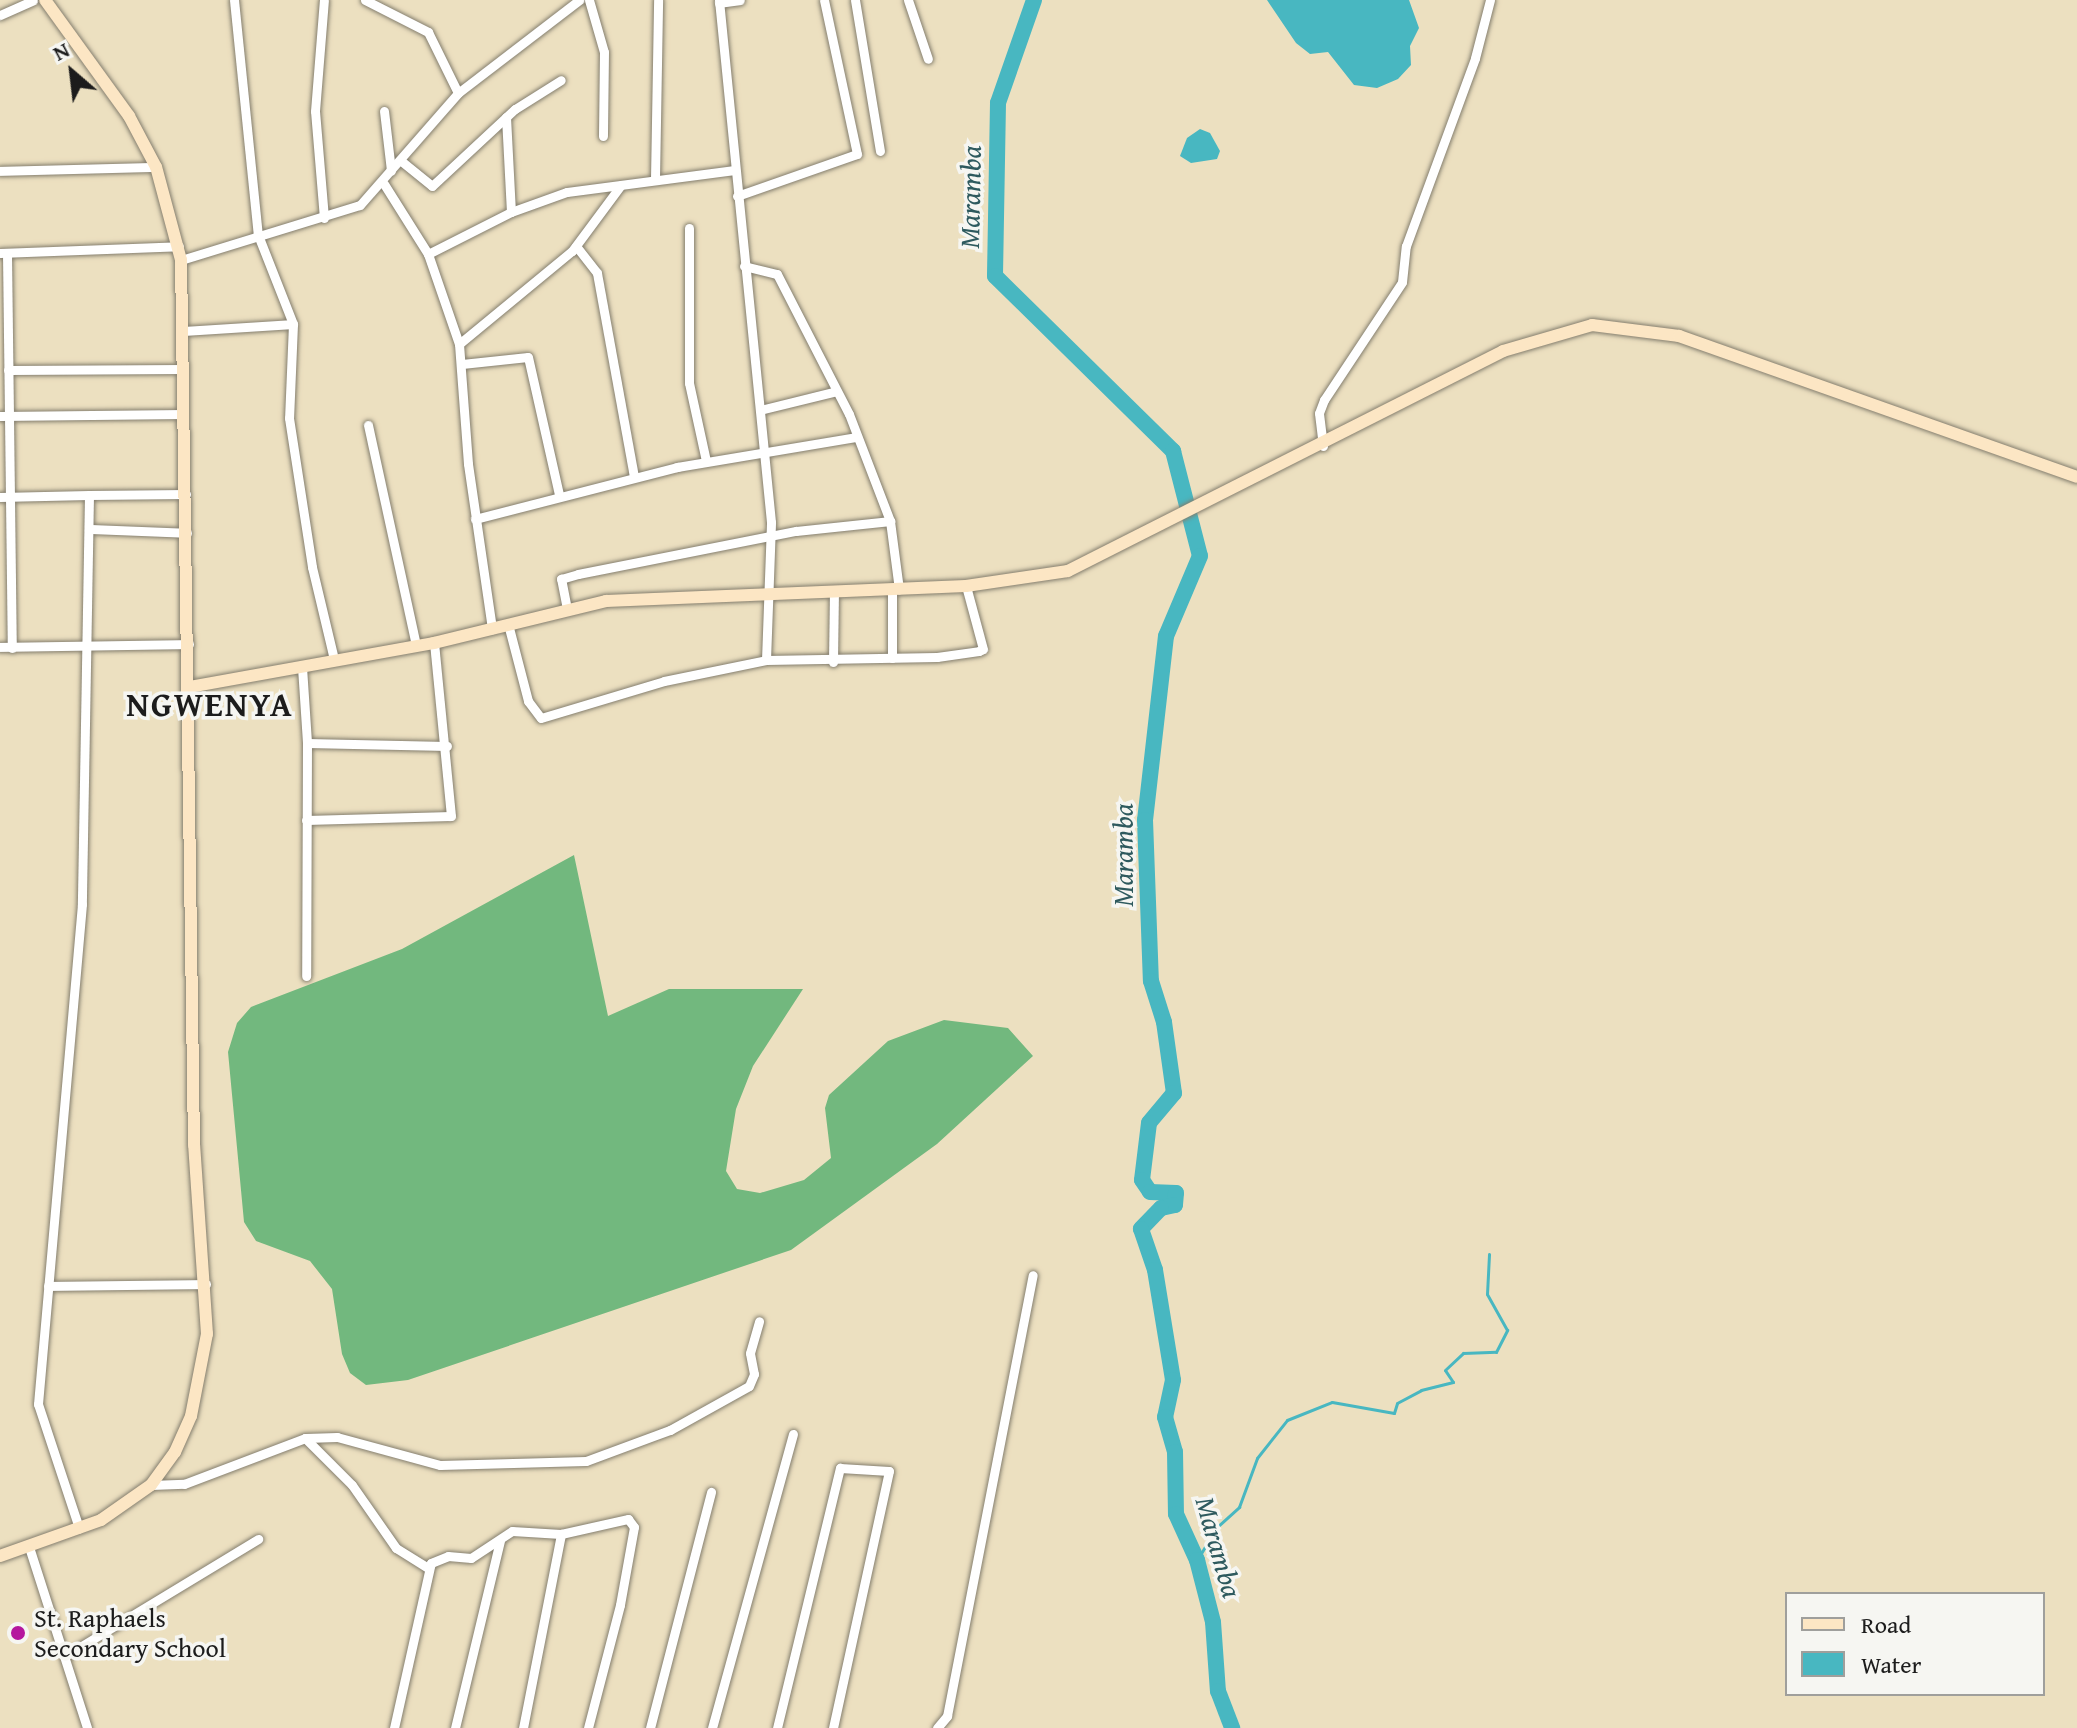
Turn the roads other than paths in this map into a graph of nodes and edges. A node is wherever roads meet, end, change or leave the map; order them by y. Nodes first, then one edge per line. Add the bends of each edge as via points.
1 (33, 0) edge
2 (45, 0) edge
3 (234, 0) edge
4 (324, 0) edge
5 (365, 0) edge
6 (579, 0) edge
7 (589, 0) edge
8 (658, 0) edge
9 (740, 0) edge
10 (824, 0) edge
11 (855, 0) edge
12 (908, 0) edge
13 (1490, 0) edge
14 (719, 2) edge
15 (0, 15) edge
16 (928, 59) dead end
17 (561, 80) dead end
18 (458, 93) junction
19 (384, 111) dead end
20 (506, 117) junction
21 (603, 136) dead end
22 (880, 151) dead end
23 (400, 160) junction
24 (156, 167) junction
25 (735, 170) junction
26 (0, 171) edge
27 (391, 171) junction
28 (655, 179) junction
29 (384, 184) junction
30 (621, 185) junction
31 (737, 196) junction
32 (511, 212) junction
33 (324, 218) junction
34 (689, 228) dead end
35 (258, 235) junction
36 (179, 246) junction
37 (576, 246) junction
38 (4, 253) edge
39 (428, 254) junction
40 (181, 260) junction
41 (744, 266) junction
42 (293, 324) junction
43 (184, 331) junction
44 (459, 344) junction
45 (462, 364) junction
46 (184, 369) junction
47 (8, 370) junction
48 (837, 391) junction
49 (760, 410) junction
50 (184, 414) junction
51 (4, 416) edge
52 (368, 425) dead end
53 (856, 437) junction
54 (1323, 446) junction
55 (764, 451) junction
56 (706, 461) junction
57 (634, 477) junction
58 (2077, 477) edge
59 (186, 494) junction
60 (89, 495) junction
61 (559, 495) junction
62 (4, 497) edge
63 (475, 519) junction
64 (890, 521) junction
65 (89, 529) junction
66 (187, 533) junction
67 (771, 537) junction
68 (966, 586) junction
69 (896, 589) junction
70 (834, 590) junction
71 (770, 593) junction
72 (567, 609) junction
73 (508, 624) junction
74 (492, 629) junction
75 (434, 643) junction
76 (189, 644) junction
77 (416, 646) junction
78 (0, 647) edge
79 (88, 647) junction
80 (12, 648) junction
81 (892, 658) junction
82 (334, 659) junction
83 (766, 660) junction
84 (833, 662) junction
85 (302, 667) junction
86 (189, 687) junction
87 (307, 743) junction
88 (447, 746) junction
89 (306, 820) junction
90 (306, 976) dead end
91 (1033, 1275) dead end
92 (206, 1284) junction
93 (48, 1286) junction
94 (759, 1321) dead end
95 (793, 1434) dead end
96 (305, 1438) junction
97 (151, 1485) junction
98 (711, 1492) dead end
99 (79, 1528) junction
100 (561, 1534) junction
101 (258, 1539) dead end
102 (500, 1540) junction
103 (29, 1547) junction
104 (0, 1556) edge
105 (428, 1568) junction
106 (65, 1656) junction
107 (87, 1728) edge
108 (394, 1728) edge
109 (455, 1728) edge
110 (523, 1728) edge
111 (588, 1728) edge
112 (650, 1728) edge
113 (712, 1728) edge
114 (777, 1728) edge
115 (833, 1728) edge
116 (937, 1728) edge

1 - 15 street
2 - 24 street via 129,116
3 - 35 street
4 - 33 street via 315,111
5 - 18 street via 428,32
6 - 18 street
7 - 21 street via 604,52
8 - 28 street
9 - 14 street
10 - 31 street via 857,154
11 - 22 street
12 - 16 street
13 - 54 street via 1475,58 1406,246 1402,282 1324,400 1319,413
14 - 25 street
17 - 20 street
18 - 23 street
19 - 27 street
20 - 23 street via 432,186
20 - 32 street
23 - 27 street
24 - 26 street
24 - 36 street
25 - 28 street
25 - 31 street
27 - 29 street
28 - 30 street
29 - 33 street via 360,205
29 - 39 street
30 - 32 street via 580,189
30 - 37 street
31 - 41 street
32 - 39 street
33 - 35 street
34 - 56 street via 689,383
35 - 40 street
35 - 42 street
36 - 38 street
36 - 40 street
37 - 44 street
37 - 57 street via 597,273
38 - 47 street
39 - 44 street
40 - 43 street
41 - 48 street via 777,274
41 - 49 street
42 - 43 street
42 - 82 street via 289,418 312,567
43 - 46 street
44 - 45 street
45 - 61 street via 528,357
45 - 63 street
46 - 47 street
46 - 50 street
47 - 51 street
48 - 49 street
48 - 53 street
49 - 55 street
50 - 51 street
50 - 59 street
51 - 62 street
52 - 77 street
53 - 55 street
53 - 64 street
54 - 58 street via 1517,345 1565,328 1620,325 1679,336
54 - 68 street via 1068,571
55 - 56 street
55 - 67 street
56 - 57 street
57 - 61 street
59 - 60 street
59 - 66 street
60 - 62 street
60 - 65 street
61 - 63 street
62 - 80 street
63 - 74 street
64 - 67 street
64 - 69 street
65 - 66 street
65 - 79 street
66 - 76 street
67 - 71 street
67 - 72 street via 561,579
68 - 69 street
68 - 81 street via 983,649
69 - 70 street
69 - 81 street
70 - 71 street
70 - 84 street
71 - 72 street via 645,597
71 - 83 street
72 - 73 street
73 - 74 street
73 - 83 street via 528,701 541,718 664,681
74 - 75 street
75 - 77 street
75 - 88 street
76 - 79 street
76 - 86 street
77 - 82 street
78 - 80 street
79 - 80 street
79 - 93 street via 81,934
81 - 84 street
82 - 85 street
83 - 84 street
85 - 86 street
85 - 87 street
86 - 92 street via 194,1145
87 - 88 street
87 - 89 street
88 - 89 street via 451,816
89 - 90 street
91 - 116 street via 947,1716
92 - 93 street
92 - 97 street via 207,1334 191,1416 175,1452
93 - 99 street via 38,1404
94 - 96 street via 750,1353 754,1374 749,1386 670,1430 586,1461 440,1465 337,1437
95 - 113 street
96 - 97 street via 184,1484
96 - 105 street via 352,1485 396,1548
97 - 99 street via 126,1506
98 - 112 street
99 - 103 street
100 - 102 street via 521,1530
100 - 110 street
100 - 111 street via 614,1520 628,1519 634,1527
101 - 106 street
102 - 105 street via 471,1558 448,1556
102 - 109 street
103 - 104 street
103 - 106 street
105 - 108 street
106 - 107 street
114 - 115 street via 840,1468 889,1471

